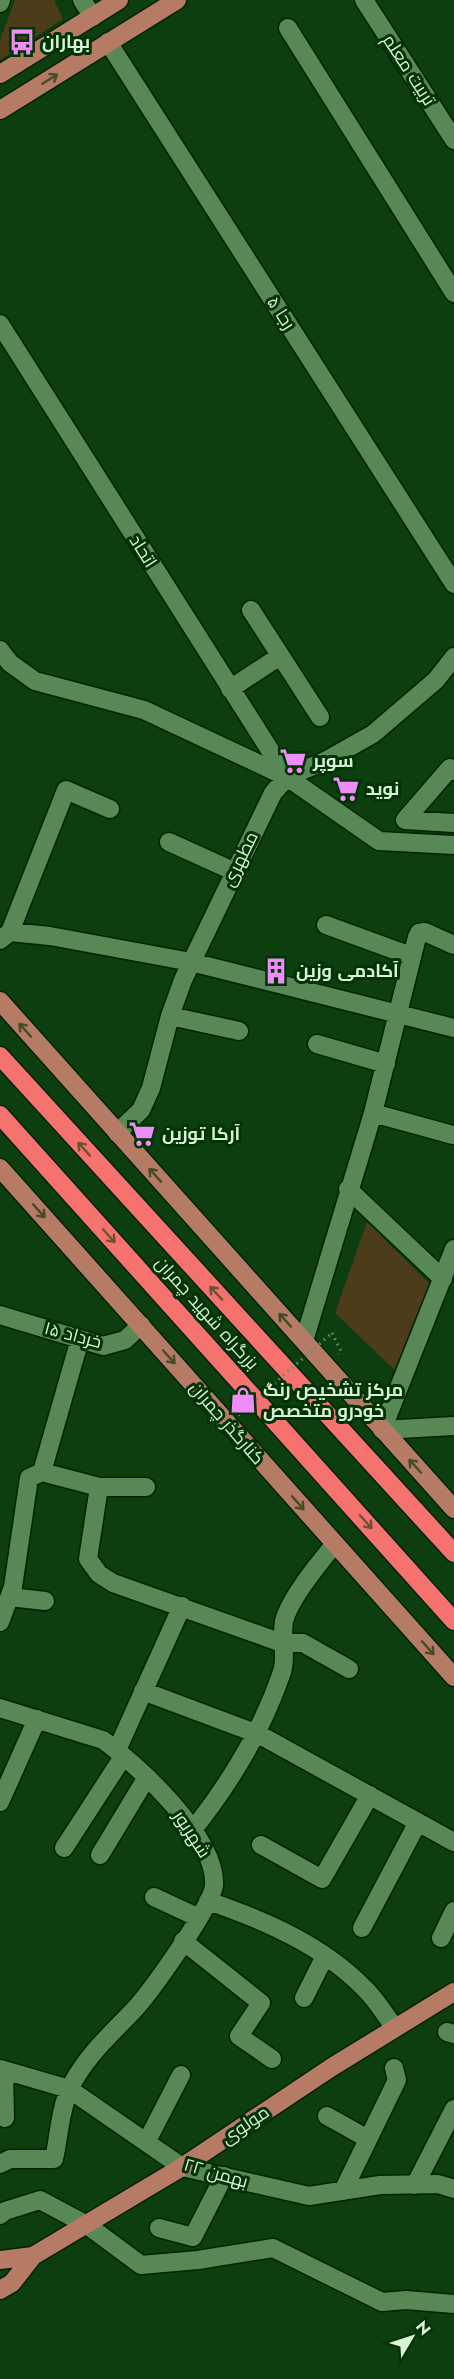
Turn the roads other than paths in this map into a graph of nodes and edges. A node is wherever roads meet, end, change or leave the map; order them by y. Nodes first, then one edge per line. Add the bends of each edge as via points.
1 (82, 0) edge
2 (119, 0) edge
3 (177, 0) edge
4 (364, 0) edge
5 (93, 16) junction
6 (288, 28) dead end
7 (108, 42) junction
8 (0, 74) edge
9 (0, 110) edge
10 (454, 140) edge
11 (448, 270) edge
12 (454, 294) edge
13 (0, 324) edge
14 (454, 584) edge
15 (251, 610) dead end
16 (0, 651) edge
17 (280, 656) junction
18 (454, 657) edge
19 (231, 689) junction
20 (320, 717) dead end
21 (454, 771) edge
22 (287, 777) junction
23 (110, 809) dead end
24 (454, 823) edge
25 (169, 842) dead end
26 (454, 845) edge
27 (233, 871) junction
28 (326, 925) dead end
29 (5, 936) edge
30 (454, 945) edge
31 (411, 956) junction
32 (191, 962) junction
33 (0, 1001) edge
34 (396, 1012) junction
35 (170, 1016) junction
36 (454, 1028) edge
37 (239, 1031) dead end
38 (317, 1044) dead end
39 (0, 1056) edge
40 (386, 1064) junction
41 (373, 1113) junction
42 (0, 1115) edge
43 (117, 1132) junction
44 (453, 1135) edge
45 (0, 1168) edge
46 (348, 1189) junction
47 (454, 1249) edge
48 (443, 1279) junction
49 (0, 1314) edge
50 (141, 1325) junction
51 (80, 1339) junction
52 (304, 1341) junction
53 (454, 1426) edge
54 (382, 1430) junction
55 (42, 1472) junction
56 (99, 1487) junction
57 (146, 1487) dead end
58 (454, 1509) edge
59 (334, 1545) junction
60 (454, 1553) edge
61 (10, 1597) junction
62 (435, 1599) junction
63 (45, 1601) dead end
64 (182, 1606) junction
65 (454, 1621) edge
66 (0, 1622) edge
67 (454, 1629) edge
68 (282, 1643) junction
69 (349, 1669) dead end
70 (454, 1677) edge
71 (143, 1691) junction
72 (0, 1708) edge
73 (37, 1719) junction
74 (258, 1734) junction
75 (120, 1753) junction
76 (147, 1778) junction
77 (370, 1795) junction
78 (0, 1802) edge
79 (418, 1822) junction
80 (192, 1831) junction
81 (454, 1842) edge
82 (261, 1845) dead end
83 (64, 1848) dead end
84 (100, 1855) dead end
85 (154, 1897) dead end
86 (208, 1902) junction
87 (454, 1911) edge
88 (199, 1918) junction
89 (362, 1928) dead end
90 (441, 1938) dead end
91 (183, 1941) junction
92 (325, 1956) junction
93 (454, 1992) edge
94 (304, 1998) dead end
95 (395, 2028) junction
96 (272, 2059) dead end
97 (394, 2068) dead end
98 (2, 2070) edge
99 (181, 2075) dead end
100 (69, 2089) junction
101 (454, 2109) edge
102 (327, 2116) dead end
103 (5, 2118) dead end
104 (368, 2139) junction
105 (147, 2141) junction
106 (0, 2164) edge
107 (182, 2167) junction
108 (224, 2176) junction
109 (415, 2185) junction
110 (454, 2189) edge
111 (343, 2191) junction
112 (0, 2216) edge
113 (87, 2225) junction
114 (159, 2228) dead end
115 (33, 2256) junction
116 (0, 2260) edge
117 (0, 2290) edge
118 (454, 2304) edge

1 - 5 street
2 - 5 main road
3 - 7 main road
4 - 10 street, تربیت معلم
5 - 8 main road
6 - 11 street
9 -> 7 main road
7 - 14 street, رجا ۵
11 - 12 street
13 - 19 street, اتحاد
15 - 17 street
16 - 22 street via 35,681 144,710
17 - 19 street
17 - 20 street
18 - 22 street via 436,680 373,734
19 - 22 street, اتحاد
21 - 24 street via 450,768 405,820
22 - 26 street via 379,841
22 - 27 street, مطهری via 273,793
23 - 29 street via 66,790
25 - 27 street
27 - 32 street, مطهری
28 - 31 street
29 - 32 street via 50,936
30 - 31 street via 419,933
31 - 34 street
32 - 34 street
32 - 35 street, مطهری
43 -> 33 main road
34 - 36 street
34 - 40 street
35 - 37 street
35 - 43 street, مطهری via 151,1088 141,1110
38 - 40 street
60 -> 39 highway, بزرگراه شهید چمران
40 - 41 street
41 - 44 street
41 - 46 street
42 -> 62 highway, بزرگراه شهید چمران
52 -> 43 main road
45 -> 50 main road, کنارگذر چمران
46 - 48 street
46 - 52 street
47 - 48 street
48 - 54 street
49 - 51 street, ۱۵ خرداد
50 - 51 street, ۱۵ خرداد via 125,1340 103,1346
50 -> 59 main road, کنارگذر چمران
51 - 55 street
52 - 54 main road
53 - 54 street
58 -> 54 main road
55 - 56 street
55 - 61 street via 29,1478
56 - 57 street
56 - 64 street via 88,1559 99,1574 113,1583
59 - 68 street via 311,1572 285,1619
59 -> 70 main road, کنارگذر چمران
61 - 63 street
61 - 66 street
62 - 65 highway, بزرگراه شهید چمران
62 - 67 highway
64 - 68 street
64 - 71 street
68 - 69 street via 303,1643
68 - 74 street via 284,1668
71 - 74 street
71 - 75 street
72 - 73 street, شهریور
73 - 75 street, شهریور via 103,1740
73 - 78 street
74 - 77 street
74 - 80 street via 223,1793
75 - 76 street, شهریور
75 - 83 street
76 - 80 street, شهریور
76 - 84 street
77 - 79 street
77 - 82 street via 322,1879
79 - 81 street
79 - 89 street
80 - 86 street, شهریور via 214,1868 214,1887
85 - 88 street
86 - 88 street, شهریور
86 - 92 street via 263,1920
87 - 90 street
88 - 91 street, شهریور
91 - 96 street via 261,2003 239,2036
91 - 100 street, شهریور via 135,2009 98,2044
92 - 94 street
92 - 95 street via 366,1989
93 - 95 main road, مولوی
95 - 107 main road, مولوی
97 - 104 street via 397,2080
98 - 100 street, ۲۲ بهمن
98 - 103 street
99 - 105 street
100 - 105 street, ۲۲ بهمن
100 - 106 street via 54,2159 10,2159
101 - 109 street
102 - 104 street
104 - 111 street
105 - 107 street, ۲۲ بهمن
107 - 108 street, ۲۲ بهمن
107 - 113 main road, مولوی
108 - 111 street, ۲۲ بهمن via 309,2196
108 - 114 street via 193,2237
109 - 110 street, ۲۲ بهمن via 438,2184
109 - 111 street, ۲۲ بهمن
112 - 113 street via 40,2200
113 - 115 main road, مولوی
113 - 118 street via 141,2265 273,2248 382,2302
115 - 116 main road, مولوی
115 - 117 main road, مولوی via 12,2283

